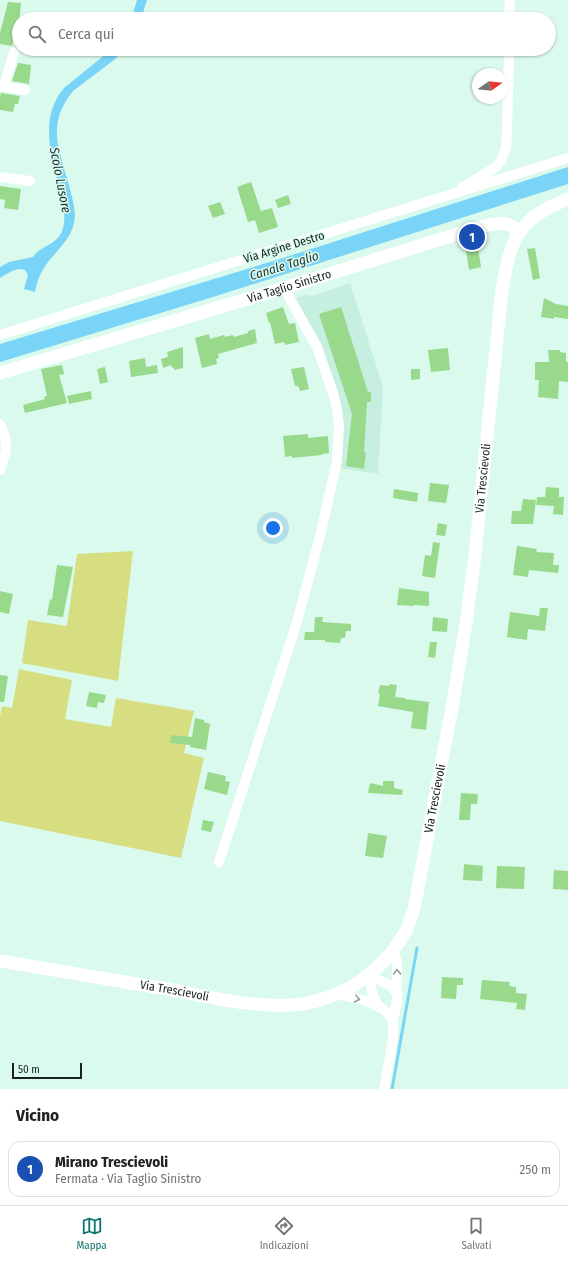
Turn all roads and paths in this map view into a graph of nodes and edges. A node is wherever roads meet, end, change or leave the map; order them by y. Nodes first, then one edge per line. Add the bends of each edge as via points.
1 (510, 0) edge
2 (509, 12) edge
3 (13, 56) edge
4 (509, 56) edge
5 (2, 87) edge
6 (25, 90) dead end
7 (568, 158) edge
8 (0, 177) edge
9 (30, 181) dead end
10 (460, 192) junction
11 (568, 199) edge
12 (519, 233) junction
13 (284, 288) junction
14 (0, 335) edge
15 (0, 373) edge
16 (0, 424) edge
17 (0, 470) edge
18 (219, 862) dead end
19 (394, 949) junction
20 (0, 961) edge
21 (369, 975) junction
22 (336, 994) junction
23 (398, 994) junction
24 (378, 1007) junction
25 (393, 1021) junction
26 (384, 1089) edge

1 - 2 street
3 - 5 street
4 - 10 street via 506,148 496,168 463,186
5 - 6 street
7 - 10 street, Via Argine Destro
8 - 9 street
10 - 14 street, Via Argine Destro
11 - 12 main road via 537,214
12 - 13 main road, Via Taglio Sinistro via 506,224 485,226
12 - 19 main road, Via Trescievoli via 506,265 502,290 475,555 460,662 414,909 405,934
13 - 15 main road, Via Taglio Sinistro
13 - 18 street via 317,347 333,393 339,427 337,461 298,622
16 - 17 street via 7,448
19 - 21 main road, Via Trescievoli
23 -> 19 street
20 - 22 main road, Via Trescievoli via 240,1002 294,1005
21 - 22 main road, Via Trescievoli
21 - 23 street via 390,985
21 - 24 street
22 -> 24 street
23 - 25 street
24 - 25 street via 389,1013
25 - 26 street via 393,1039

